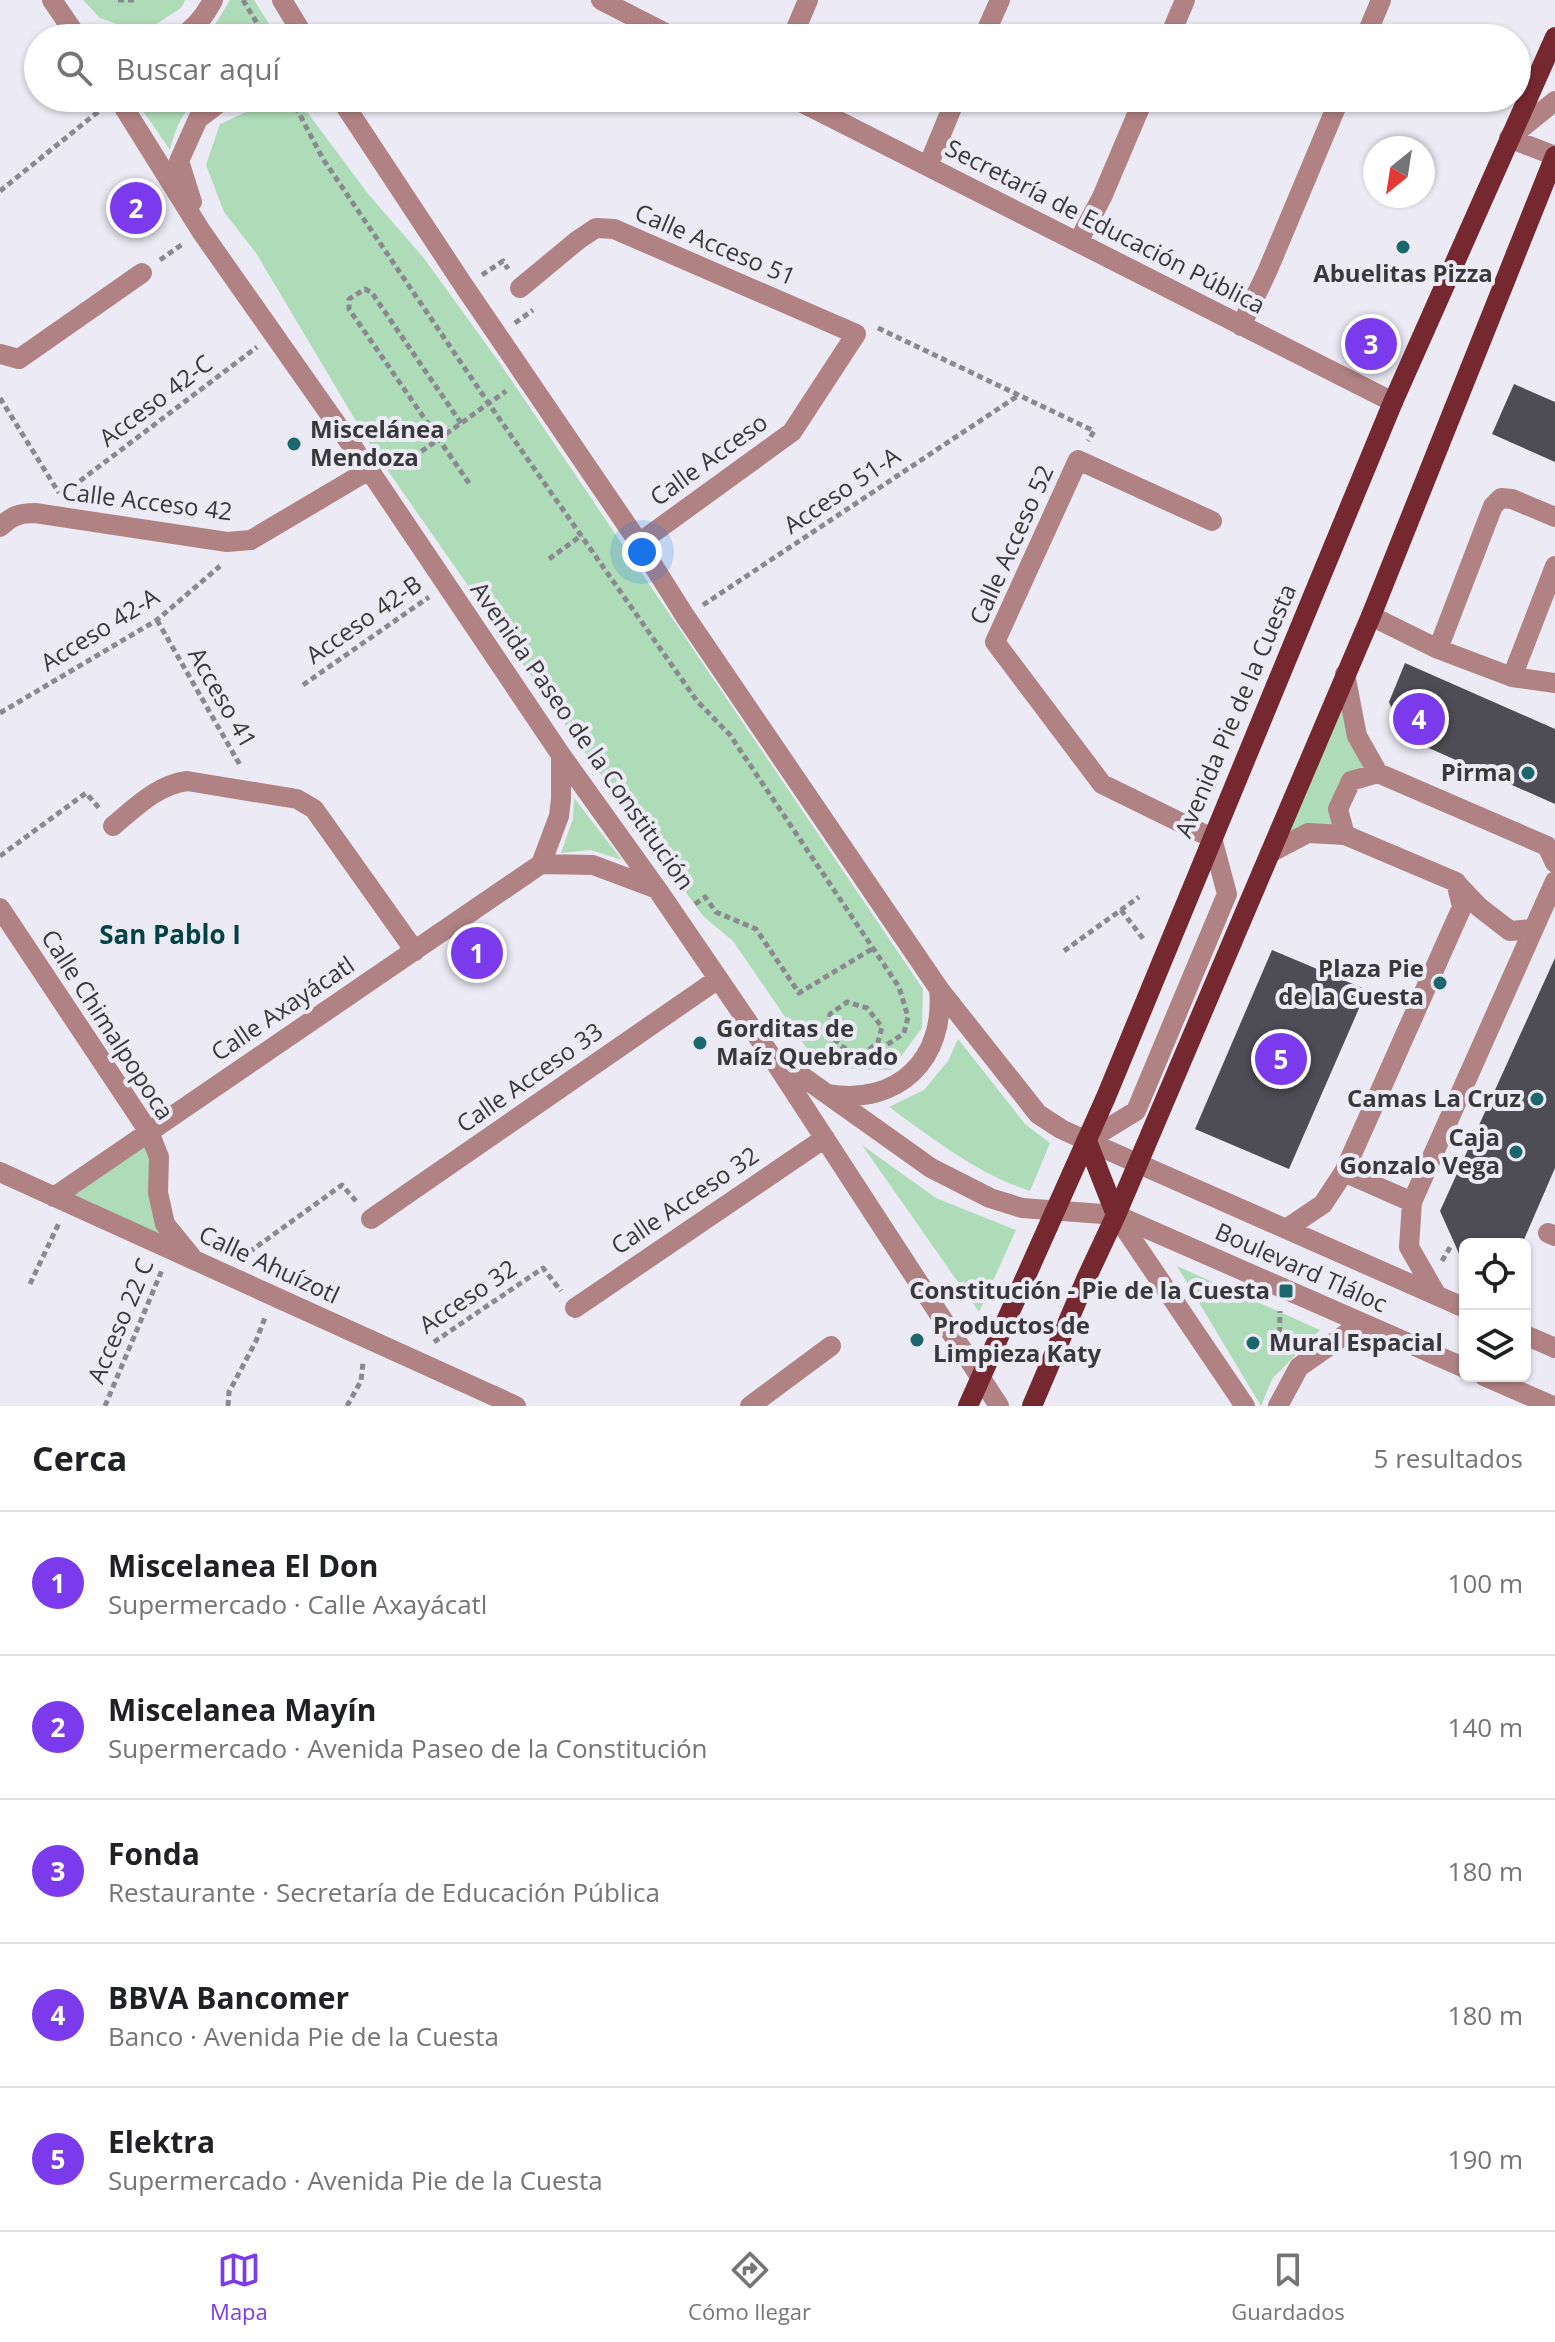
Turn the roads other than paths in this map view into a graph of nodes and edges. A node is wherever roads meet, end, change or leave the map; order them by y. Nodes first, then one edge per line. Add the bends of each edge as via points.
1 (213, 0) edge
2 (282, 0) edge
3 (808, 0) edge
4 (1000, 0) edge
5 (1185, 0) edge
6 (1381, 0) edge
7 (609, 2) edge
8 (57, 7) edge
9 (69, 24) edge
10 (77, 24) edge
11 (196, 24) edge
12 (297, 24) edge
13 (649, 24) edge
14 (798, 24) edge
15 (989, 24) edge
16 (1175, 24) edge
17 (1371, 24) edge
18 (1555, 37) edge
19 (1531, 90) edge
20 (1555, 101) edge
21 (117, 112) edge
22 (207, 112) edge
23 (349, 112) edge
24 (821, 112) edge
25 (950, 112) edge
26 (1138, 112) edge
27 (1334, 112) edge
28 (1521, 112) edge
29 (1509, 138) junction
30 (1555, 156) edge
31 (928, 166) junction
32 (201, 231) junction
33 (1078, 242) junction
34 (142, 273) road end
35 (520, 288) dead end
36 (1241, 326) junction
37 (856, 334) joint
38 (0, 354) edge
39 (1393, 402) junction
40 (373, 476) junction
41 (1555, 517) edge
42 (1212, 521) dead end
43 (0, 527) edge
44 (639, 543) junction
45 (1555, 566) edge
46 (1371, 616) junction
47 (1438, 649) junction
48 (1345, 674) junction
49 (1512, 677) junction
50 (1555, 683) edge
51 (561, 755) junction
52 (1378, 773) junction
53 (113, 826) road end
54 (1345, 835) junction
55 (1212, 838) junction
56 (1270, 853) junction
57 (1555, 863) edge
58 (541, 864) junction
59 (1555, 881) edge
60 (1456, 882) junction
61 (657, 889) junction
62 (0, 908) edge
63 (1533, 929) junction
64 (415, 951) junction
65 (718, 979) junction
66 (939, 989) junction
67 (769, 1053) junction
68 (824, 1093) junction
69 (149, 1132) junction
70 (825, 1138) junction
71 (1087, 1141) junction
72 (1137, 1163) junction
73 (0, 1172) edge
74 (1344, 1172) junction
75 (62, 1200) junction
76 (1412, 1202) junction
77 (1055, 1212) junction
78 (1116, 1215) junction
79 (371, 1219) road end
80 (1286, 1229) junction
81 (193, 1259) junction
82 (1436, 1294) junction
83 (1459, 1305) edge
84 (575, 1308) road end
85 (1363, 1324) junction
86 (831, 1346) dead end
87 (1459, 1365) edge
88 (980, 1379) junction
89 (1498, 1382) edge
90 (516, 1406) edge
91 (750, 1406) edge
92 (968, 1406) edge
93 (999, 1406) edge
94 (1032, 1406) edge
95 (1245, 1406) edge
96 (1278, 1406) edge
97 (1553, 1406) edge

1 - 11 street
2 - 12 street
3 - 14 street
4 - 15 street
5 - 16 street
6 - 17 street
7 - 13 street
8 - 9 street
8 - 10 street
18 - 19 main road, Avenida Pie de la Cuesta
20 - 29 street
21 - 32 street, Avenida Paseo de la Constitución
22 - 32 street via 198,119 179,161
23 - 44 street
24 - 31 street, Secretaría de Educación Pública
25 - 31 street
26 - 33 street
27 - 36 street
28 - 29 main road, Avenida Pie de la Cuesta
29 - 30 street
29 - 39 main road, Avenida Pie de la Cuesta
30 - 46 main road
31 - 33 street, Secretaría de Educación Pública
32 - 40 street, Avenida Paseo de la Constitución
33 - 36 street, Secretaría de Educación Pública
34 - 38 street via 19,359
35 - 37 street, Calle Acceso 51 via 596,228 614,229
36 - 39 street, Secretaría de Educación Pública
37 - 44 street, Calle Acceso via 792,432
39 - 55 main road, Avenida Pie de la Cuesta
40 - 43 street, Calle Acceso 42 via 251,540 227,542 35,513 12,516
40 - 51 street, Avenida Paseo de la Constitución
41 - 47 street via 1512,499 1501,498 1493,506
42 - 55 street, Calle Acceso 52 via 1078,460 995,642 1102,784
44 - 66 street
45 - 49 street
46 - 47 street
46 - 48 main road
47 - 49 street
48 - 52 street via 1357,736
48 - 56 main road
49 - 50 street
51 - 58 street via 559,816
51 - 61 street, Avenida Paseo de la Constitución
52 - 54 street via 1351,781 1338,809
52 - 57 street via 1547,846
53 - 64 street via 172,783 297,799 314,809
54 - 56 street via 1308,833
54 - 60 street
55 - 71 main road, Avenida Pie de la Cuesta
55 - 71 street via 1227,894 1136,1111
56 - 72 main road
58 - 61 street via 593,865
58 - 64 street, Calle Axayácatl
59 - 63 street
60 - 63 street via 1510,931
60 - 74 street via 1462,907
61 - 65 street, Avenida Paseo de la Constitución
62 - 69 street, Calle Chimalpopoca
63 - 76 street
64 - 69 street, Calle Axayácatl
65 - 67 street, Avenida Paseo de la Constitución
65 - 79 street, Calle Acceso 33
66 - 68 street via 936,1033 914,1071 863,1096
66 - 71 street via 1038,1114
67 - 68 street
67 - 70 street, Avenida Paseo de la Constitución
68 - 77 street via 943,1174 990,1198
69 - 75 street, Calle Axayácatl
69 - 81 street, Calle Chimalpopoca via 159,1157 158,1193 165,1224
70 - 84 street, Calle Acceso 32
70 - 88 street, Avenida Paseo de la Constitución
71 - 72 street, Boulevard Tláloc
71 - 77 main road, Avenida Pie de la Cuesta
71 - 78 main road
72 - 78 main road
72 - 80 street, Boulevard Tláloc
73 - 75 street, Calle Ahuízotl
74 - 76 street
74 - 80 street via 1323,1204
75 - 81 street, Calle Ahuízotl
76 - 82 street via 1409,1247
77 - 78 street
77 - 88 main road, Avenida Pie de la Cuesta
78 - 85 street, Boulevard Tláloc
78 - 94 main road
78 - 95 street
80 - 82 street, Boulevard Tláloc
81 - 90 street, Calle Ahuízotl
82 - 83 street, Boulevard Tláloc
85 - 87 street, Boulevard Tláloc
85 - 96 street via 1299,1367
86 - 91 street
88 - 92 main road, Avenida Pie de la Cuesta
88 - 93 street, Avenida Paseo de la Constitución
89 - 97 street

